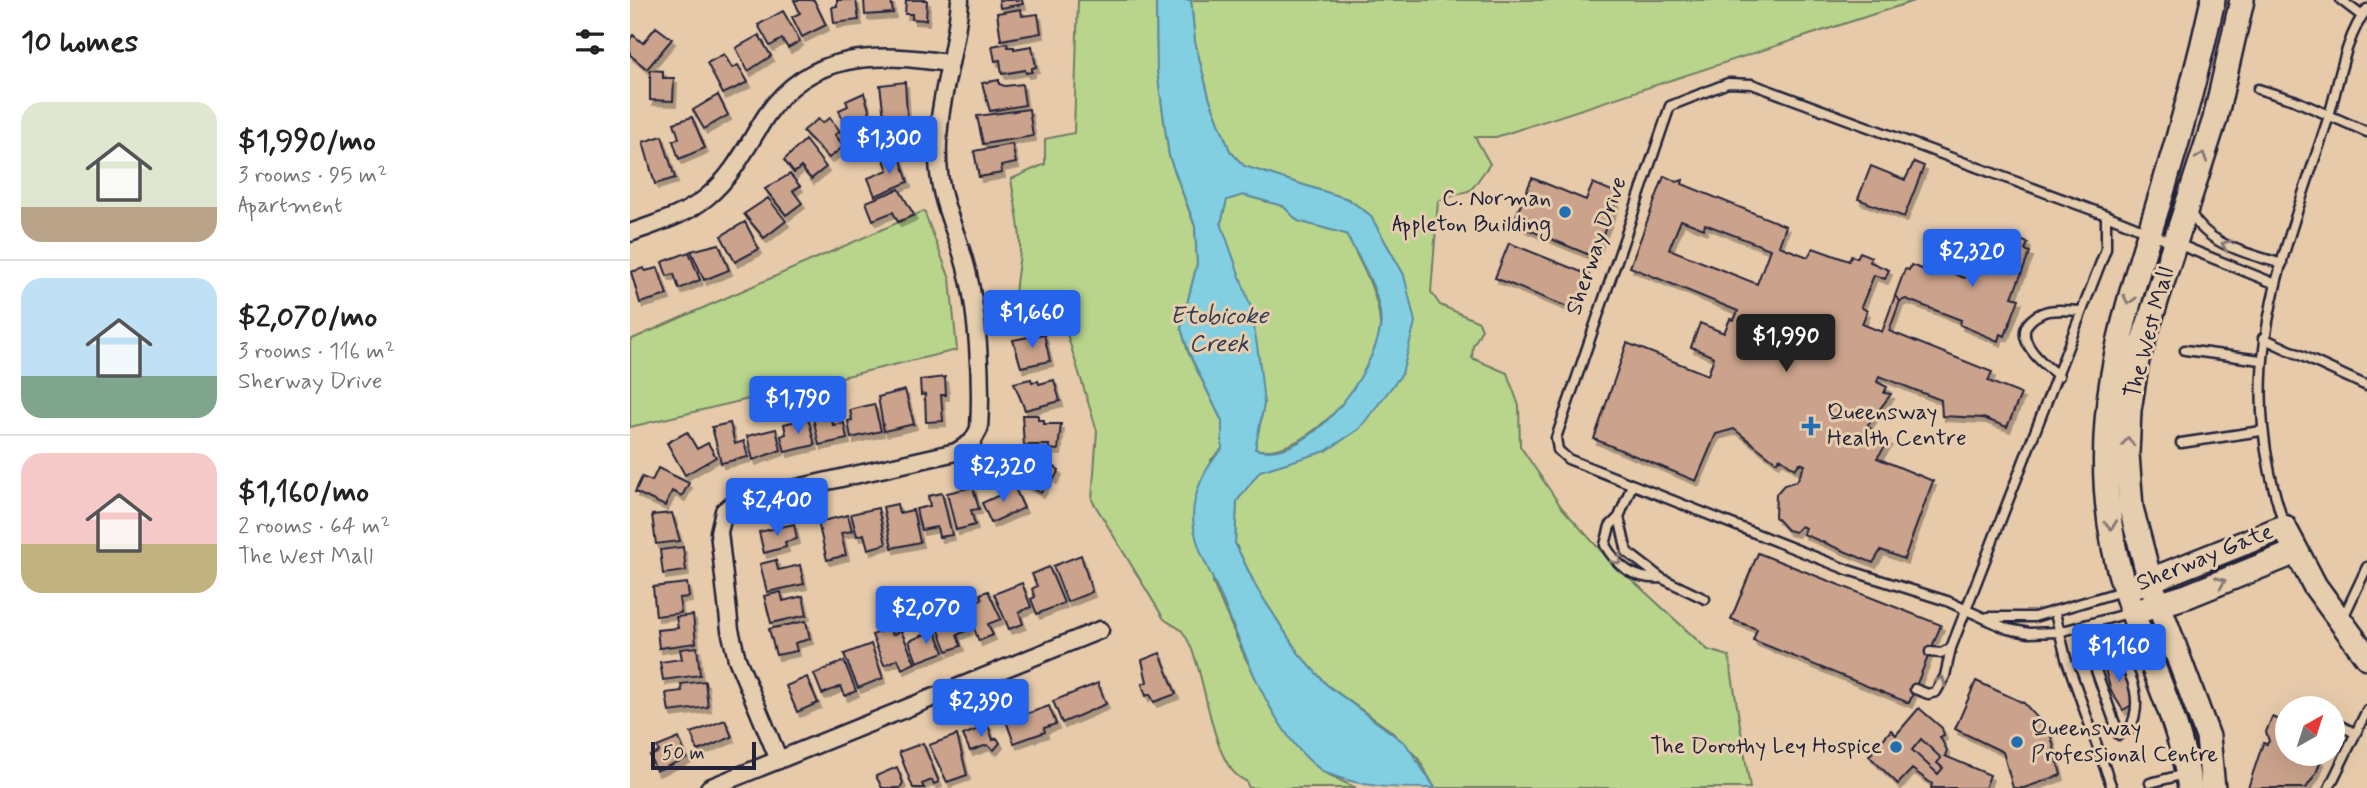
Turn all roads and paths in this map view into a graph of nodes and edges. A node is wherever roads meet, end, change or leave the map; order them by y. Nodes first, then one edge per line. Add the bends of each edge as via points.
1 (960, 0) edge
2 (2213, 0) edge
3 (2242, 0) edge
4 (2340, 0) edge
5 (2364, 13) edge
6 (948, 63) junction
7 (2258, 89) dead end
8 (2329, 116) junction
9 (2367, 132) edge
10 (2186, 204) junction
11 (2106, 215) junction
12 (630, 233) edge
13 (2149, 235) junction
14 (2174, 245) junction
15 (2282, 264) junction
16 (2276, 285) junction
17 (2082, 311) junction
18 (2263, 338) junction
19 (2185, 351) dead end
20 (2261, 360) junction
21 (2059, 376) junction
22 (2366, 383) edge
23 (2261, 431) junction
24 (2181, 443) dead end
25 (1632, 485) junction
26 (1619, 517) junction
27 (2284, 527) junction
28 (2296, 552) junction
29 (2367, 567) edge
30 (1661, 578) junction
31 (2150, 581) junction
32 (2125, 590) junction
33 (1705, 599) dead end
34 (2157, 606) junction
35 (1966, 609) junction
36 (2132, 612) junction
37 (2055, 613) junction
38 (1985, 617) junction
39 (2341, 624) junction
40 (1100, 630) dead end
41 (2059, 632) junction
42 (1951, 648) junction
43 (2366, 651) edge
44 (1930, 652) dead end
45 (1914, 689) dead end
46 (2367, 710) edge
47 (2345, 728) edge
48 (2129, 731) dead end
49 (2355, 733) junction
50 (2119, 735) dead end
51 (779, 760) junction
52 (2189, 781) edge
53 (2150, 783) dead end
54 (709, 788) edge
55 (2112, 788) edge
56 (2213, 788) edge
57 (2329, 788) edge

1 - 6 street via 958,30
2 - 13 main road, The West Mall
10 -> 3 main road, The West Mall via 2215,119
4 - 5 lane
5 - 8 lane
6 - 12 street via 865,56 810,75 773,107 732,171 707,197 675,217
6 - 51 street via 939,108 939,174 974,303 979,429 972,442 956,452 735,502 724,511 719,532 730,631
7 - 8 lane
8 - 9 lane
8 - 15 lane
10 - 14 main road, The West Mall
15 -> 10 lane via 2220,244 2206,234
11 - 13 lane, Sherway Drive
11 - 17 lane via 2106,249
11 - 25 lane, Sherway Drive via 1752,84 1728,83 1670,106 1556,438 1558,450 1568,459
13 - 14 lane, Sherway Drive
13 -> 32 main road, The West Mall via 2110,374 2104,430 2112,533
14 - 16 lane, Sherway Drive
31 -> 14 main road, The West Mall via 2131,508 2129,411 2137,360
15 - 16 lane
16 - 18 lane
17 - 21 lane
17 - 21 lane via 2043,312 2028,324 2025,339 2034,358
18 - 20 lane
18 - 22 lane
19 - 20 lane
20 - 23 lane
21 - 35 lane via 2026,449 2015,489
23 - 24 lane
23 - 27 lane via 2271,488
25 - 26 lane
25 - 35 lane, Sherway Drive via 1848,570
26 - 30 lane via 1627,552
26 -> 30 lane via 1606,536 1609,552 1632,574
27 - 28 main road
27 - 31 main road, Sherway Gate
34 -> 28 main road, Sherway Gate
28 - 39 main road
29 - 39 lane
30 - 33 lane
31 - 32 main road, Sherway Gate
31 - 34 main road, The West Mall
32 - 36 main road, The West Mall
32 - 37 lane, Sherway Drive
34 - 36 main road, Sherway Gate
34 - 56 main road, The West Mall via 2208,737
35 - 38 lane, Sherway Drive
35 - 42 lane
36 - 41 lane, Sherway Drive
36 - 52 main road, The West Mall via 2185,750
37 - 38 lane, Sherway Drive
37 - 41 lane
38 - 41 lane, Sherway Drive via 2008,629
39 - 43 main road
40 - 51 street
41 - 55 lane
42 - 44 lane
45 -> 42 lane via 1928,694 1940,688
46 - 49 lane
47 - 49 lane
48 - 50 lane via 2138,713 2136,694 2126,665 2116,653 2103,651 2093,662
49 - 57 lane
51 - 54 street
52 - 53 lane

